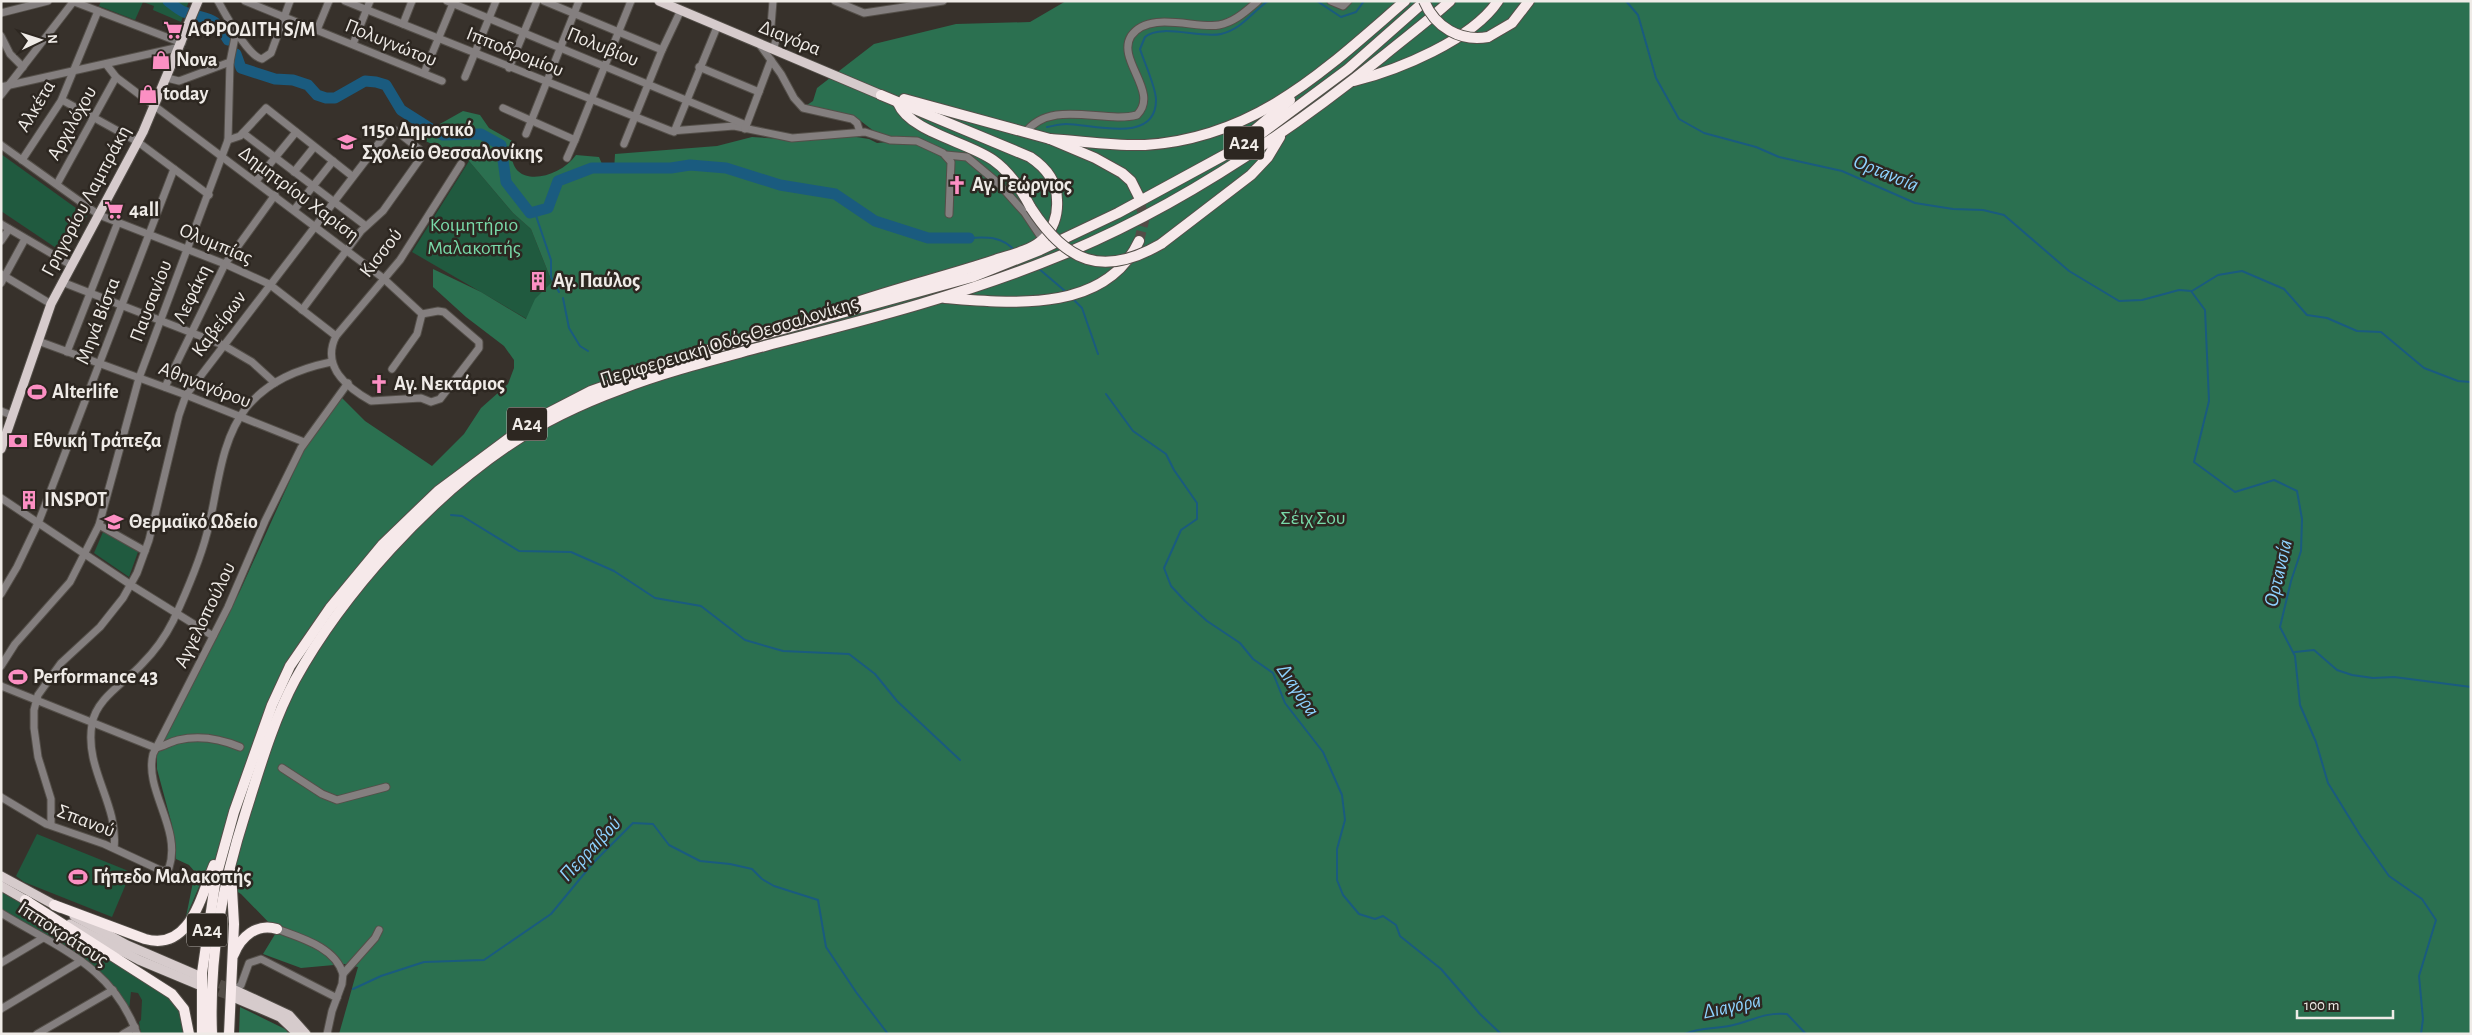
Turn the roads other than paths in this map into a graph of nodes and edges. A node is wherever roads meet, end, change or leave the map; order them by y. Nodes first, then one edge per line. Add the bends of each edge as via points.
1 (48, 1) edge
2 (72, 1) edge
3 (218, 1) edge
4 (246, 1) edge
5 (290, 1) edge
6 (329, 1) edge
7 (345, 1) edge
8 (370, 1) edge
9 (412, 1) edge
10 (496, 1) edge
11 (537, 1) edge
12 (544, 1) edge
13 (579, 1) edge
14 (631, 1) edge
15 (659, 1) edge
16 (773, 1) edge
17 (835, 1) edge
18 (942, 1) edge
19 (1258, 1) edge
20 (1331, 1) edge
21 (1348, 1) edge
22 (1405, 1) edge
23 (1424, 1) edge
24 (1450, 1) edge
25 (1498, 1) edge
26 (1529, 1) edge
27 (198, 2) edge
28 (451, 2) edge
29 (366, 9) junction
30 (98, 11) junction
31 (680, 12) junction
32 (1, 14) edge
33 (574, 14) junction
34 (284, 17) junction
35 (489, 18) junction
36 (403, 24) junction
37 (717, 27) junction
38 (317, 30) junction
39 (236, 32) junction
40 (524, 32) junction
41 (619, 32) junction
42 (1, 36) edge
43 (438, 39) junction
44 (353, 44) junction
45 (181, 45) junction
46 (760, 45) junction
47 (560, 47) junction
48 (662, 50) junction
49 (773, 50) junction
50 (474, 54) junction
51 (771, 60) junction
52 (230, 62) junction
53 (106, 64) junction
54 (605, 65) junction
55 (23, 67) junction
56 (699, 67) junction
57 (509, 68) junction
58 (74, 71) junction
59 (424, 73) junction
60 (116, 77) junction
61 (465, 77) dead end
62 (167, 78) junction
63 (442, 81) dead end
64 (547, 82) junction
65 (1351, 82) junction
66 (648, 83) junction
67 (9, 85) junction
68 (1, 87) edge
69 (759, 92) junction
70 (1295, 93) junction
71 (882, 95) junction
72 (1, 96) edge
73 (62, 100) junction
74 (686, 100) junction
75 (591, 101) junction
76 (897, 102) junction
77 (156, 105) junction
78 (503, 108) dead end
79 (95, 117) junction
80 (634, 118) junction
81 (531, 121) junction
82 (746, 127) junction
83 (296, 132) junction
84 (674, 132) junction
85 (860, 132) junction
86 (1025, 133) junction
87 (1282, 133) junction
88 (242, 134) junction
89 (526, 134) dead end
90 (228, 140) junction
91 (575, 140) junction
92 (1050, 140) junction
93 (138, 142) junction
94 (624, 144) dead end
95 (1, 145) edge
96 (314, 147) junction
97 (1231, 149) junction
98 (946, 155) junction
99 (222, 156) junction
100 (275, 158) junction
101 (567, 158) dead end
102 (22, 160) junction
103 (333, 161) junction
104 (461, 164) dead end
105 (174, 169) junction
106 (294, 172) junction
107 (352, 176) junction
108 (256, 182) junction
109 (57, 184) junction
110 (312, 186) junction
111 (209, 195) junction
112 (275, 195) junction
113 (1139, 197) tunnel mouth
114 (333, 201) junction
115 (294, 210) junction
116 (99, 214) junction
117 (949, 214) dead end
118 (118, 222) junction
119 (1, 224) edge
120 (314, 226) junction
121 (366, 226) junction
122 (9, 229) junction
123 (149, 234) junction
124 (25, 239) junction
125 (1, 241) edge
126 (1139, 241) tunnel mouth
127 (1038, 245) junction
128 (188, 249) junction
129 (346, 250) junction
130 (225, 264) junction
131 (71, 265) junction
132 (2, 277) edge
133 (383, 278) junction
134 (62, 282) junction
135 (269, 284) junction
136 (90, 294) junction
137 (940, 297) junction
138 (51, 304) junction
139 (121, 306) junction
140 (302, 310) junction
141 (422, 314) junction
142 (161, 321) junction
143 (191, 332) junction
144 (336, 336) junction
145 (38, 341) junction
146 (223, 345) junction
147 (68, 352) junction
148 (331, 362) junction
149 (98, 364) junction
150 (392, 369) dead end
151 (139, 378) junction
152 (275, 383) junction
153 (348, 383) junction
154 (164, 387) junction
155 (186, 395) junction
156 (1, 411) edge
157 (241, 416) junction
158 (11, 417) junction
159 (1, 435) edge
160 (304, 442) junction
161 (1, 449) edge
162 (1, 498) edge
163 (39, 521) junction
164 (99, 525) junction
165 (145, 551) junction
166 (85, 553) junction
167 (131, 585) junction
168 (1, 594) edge
169 (177, 613) junction
170 (213, 636) junction
171 (1, 666) edge
172 (1, 686) edge
173 (36, 700) junction
174 (92, 721) junction
175 (240, 747) dead end
176 (156, 748) junction
177 (282, 768) dead end
178 (386, 787) dead end
179 (1, 797) edge
180 (51, 826) junction
181 (229, 829) junction
182 (114, 848) junction
183 (230, 862) junction
184 (163, 871) joint
185 (1, 876) edge
186 (1, 886) edge
187 (25, 900) junction
188 (54, 905) junction
189 (3, 916) edge
190 (277, 929) joint
191 (379, 930) dead end
192 (44, 938) junction
193 (232, 960) junction
194 (81, 961) junction
195 (1, 963) edge
196 (343, 974) junction
197 (113, 990) junction
198 (234, 994) junction
199 (337, 998) junction
200 (1, 1009) edge
201 (136, 1030) edge
202 (37, 1034) edge
203 (123, 1034) edge
204 (190, 1034) edge
205 (202, 1034) edge
206 (212, 1034) edge
207 (229, 1034) edge
208 (298, 1034) edge
209 (306, 1034) edge
210 (326, 1034) edge

1 - 32 street
2 - 30 street
2 - 55 street
3 - 39 street
4 - 34 street, Πολυγνώτου
5 - 34 street
6 - 38 street
7 - 29 street, Ιπποδρομίου
8 - 29 street
9 - 36 street
10 - 35 street
11 - 40 street
12 - 33 street
13 - 33 street
14 - 41 street
15 - 31 main road, Διαγόρα
16 - 49 street via 771,24 776,40
17 - 18 street via 864,13
19 - 86 street via 1233,21 1217,26 1180,22 1146,25 1137,30 1130,38 1128,50 1144,95 1144,108 1137,115 1058,115 1034,123
20 - 21 street via 1342,6
22 - 70 highway
23 - 26 highway, bridge via 1436,21 1451,32 1470,38 1488,37 1512,23
23 - 97 highway, Περιφερειακή Οδός Θεσσαλονίκης / Α24 via 1348,70 1254,139
24 - 65 highway, Περιφερειακή Οδός Θεσσαλονίκης / Α24
25 - 65 highway via 1475,25 1425,55 1383,74
27 - 45 main road, Γρηγορίου Λαμπράκη
28 - 35 street, Πολυβίου
28 - 43 street
29 - 36 street, Ιπποδρομίου
29 - 44 street
30 - 45 street
30 - 58 street, Αλκέτα
31 - 37 main road, Διαγόρα
31 - 48 street
33 - 41 street
33 - 47 street
34 - 38 street, Πολυγνώτου
34 - 39 street via 271,53 266,58 255,56
35 - 40 street, Πολυβίου
35 - 50 street
36 - 43 street, Ιπποδρομίου
37 - 46 main road, Διαγόρα
37 - 56 street
38 - 44 street, Πολυγνώτου
39 - 52 street, Παυσανίου
40 - 47 street, Πολυβίου
40 - 57 street
41 - 48 street
41 - 54 street
42 - 55 street via 10,54
43 - 50 street, Ιπποδρομίου
43 - 59 street
44 - 59 street, Πολυγνώτου
45 - 53 street
45 - 62 main road, Γρηγορίου Λαμπράκη
46 - 49 main road, Διαγόρα
46 - 51 street
47 - 54 street, Πολυβίου
47 - 64 street
48 - 66 street
49 - 71 main road, Διαγόρα
50 - 57 street, Ιπποδρομίου
50 - 61 street
51 - 69 street
51 - 85 street via 803,108 852,119
52 - 62 street via 180,81
52 - 90 street, Παυσανίου
53 - 58 street
53 - 60 street, Δημητρίου Χαρίση
54 - 66 street, Πολυβίου
54 - 75 street
55 - 67 street
56 - 69 street
56 - 74 street
57 - 64 street, Ιπποδρομίου
58 - 67 street
58 - 73 street, Αλκέτα
59 - 63 street, Πολυγνώτου
60 - 77 street, Δημητρίου Χαρίση
60 - 79 street, Αρχιλόχου
62 - 77 main road, Γρηγορίου Λαμπράκη
64 - 75 street, Ιπποδρομίου
64 - 81 street
65 - 87 highway, Περιφερειακή Οδός Θεσσαλονίκης / Α24
66 - 74 street, Πολυβίου
66 - 80 street
67 - 68 street
67 - 72 street
69 - 82 street
70 - 92 highway via 1240,122 1184,139 1132,145
70 - 97 highway via 1285,106
71 - 76 highway
71 - 86 highway
73 - 79 street
73 - 102 street, Αλκέτα
74 - 82 street, Πολυβίου
74 - 84 street
75 - 80 street, Ιπποδρομίου
75 - 91 street
76 - 87 highway, bridge via 901,111 928,129 974,149 998,164 1057,242 1070,252 1086,259 1109,262 1124,260 1161,244 1251,175 1268,157
76 - 127 highway via 1025,155 1042,166 1055,186 1057,203 1053,225
77 - 93 main road, Γρηγορίου Λαμπράκη
77 - 99 street, Δημητρίου Χαρίση
78 - 81 street
79 - 93 street
79 - 109 street, Αρχιλόχου
80 - 84 street, Ιπποδρομίου
80 - 94 street
81 - 89 street
81 - 91 street
82 - 84 street
82 - 85 street via 792,138
83 - 88 street via 265,108
83 - 96 street
83 - 100 street
85 - 98 street via 890,140 914,140
86 - 92 highway
87 - 137 highway, Περιφερειακή Οδός Θεσσαλονίκης / Α24 via 1157,208 1048,260
88 - 90 street
88 - 100 street
90 - 99 street, Παυσανίου
91 - 101 street
92 - 113 highway via 1112,166 1131,181
93 - 105 street
93 - 116 main road, Γρηγορίου Λαμπράκη
95 - 102 street, Ολυμπίας
96 - 103 street
96 - 106 street
97 - 127 highway, Περιφερειακή Οδός Θεσσαλονίκης / Α24 via 1153,195
98 - 117 street via 953,168
98 - 127 street via 967,157 998,183 1025,213
99 - 108 street, Δημητρίου Χαρίση
99 - 111 street, Παυσανίου
100 - 106 street
100 - 108 street
102 - 109 street, Ολυμπίας
103 - 107 street
103 - 110 street
104 - 133 street, Κισσού via 406,251
105 - 111 street
105 - 123 street, Μηνά Βίστα
106 - 110 street
107 - 114 street, Καβείρων
107 - 121 street, Καβείρων via 389,130 395,130 421,152 420,159 383,211
108 - 112 street, Δημητρίου Χαρίση
109 - 116 street, Ολυμπίας
110 - 114 street
110 - 115 street
111 - 128 street, Παυσανίου
112 - 115 street, Δημητρίου Χαρίση
112 - 130 street, Λεφάκη
114 - 120 street, Καβείρων
114 - 121 street
115 - 120 street, Δημητρίου Χαρίση
116 - 118 street, Ολυμπίας
116 - 131 main road, Γρηγορίου Λαμπράκη
118 - 123 street, Ολυμπίας
118 - 136 street
119 - 122 street
120 - 129 street, Δημητρίου Χαρίση
120 - 135 street, Καβείρων
121 - 129 street
122 - 124 street
122 - 125 street
123 - 128 street, Ολυμπίας
123 - 139 street, Μηνά Βίστα
124 - 131 street
124 - 132 street
126 - 137 highway via 1117,270 1079,294 1001,302
127 - 181 highway, Περιφερειακή Οδός Θεσσαλονίκης / Α24 via 948,284 696,354 583,395 531,422 454,478 416,511 372,556 330,608 301,648 280,686
128 - 130 street, Ολυμπίας
128 - 142 street, Παυσανίου
129 - 133 street, Δημητρίου Χαρίση
129 - 140 street
130 - 135 street, Ολυμπίας
130 - 143 street, Λεφάκη
131 - 134 main road, Γρηγορίου Λαμπράκη
132 - 138 street
133 - 141 street, Δημητρίου Χαρίση
133 - 144 street, Κισσού
134 - 136 street
134 - 138 main road, Γρηγορίου Λαμπράκη
135 - 140 street, Ολυμπίας
135 - 146 street, Καβείρων
136 - 139 street
136 - 147 street
137 - 183 highway, Περιφερειακή Οδός Θεσσαλονίκης / Α24 via 622,388 538,427 460,483 370,575 311,652 293,684 266,747
138 - 145 main road, Γρηγορίου Λαμπράκη
139 - 142 street
139 - 149 street, Μηνά Βίστα
140 - 144 street, Ολυμπίας
141 - 150 street via 417,334
141 - 153 street via 444,312 479,342 479,348 440,399 431,402 418,398 373,402
142 - 143 street
142 - 151 street, Παυσανίου
143 - 146 street
143 - 154 street, Λεφάκη
144 - 148 street, Κισσού via 330,350
145 - 147 street, Αθηναγόρου
145 - 158 main road, Γρηγορίου Λαμπράκη
146 - 152 street via 252,362
146 - 155 street, Καβείρων
147 - 149 street, Αθηναγόρου
148 - 152 street via 301,369
148 - 153 street
149 - 151 street, Αθηναγόρου
149 - 163 street, Μηνά Βίστα
151 - 154 street, Αθηναγόρου
151 - 164 street, Παυσανίου
152 - 157 street
153 - 160 street, Αγγελοπούλου
154 - 155 street, Αθηναγόρου
155 - 157 street, Αθηναγόρου
155 - 165 street, Καβείρων
156 - 158 street
157 - 160 street, Αθηναγόρου
157 - 169 street via 224,458 201,554
158 - 159 main road, Γρηγορίου Λαμπράκη
158 - 161 main road, Γρηγορίου Λαμπράκη
160 - 170 street, Αγγελοπούλου
162 - 163 street
163 - 166 street
163 - 168 street, Μηνά Βίστα
164 - 165 street
164 - 166 street, Παυσανίου
165 - 167 street, Καβείρων
166 - 167 street
166 - 171 street, Παυσανίου via 64,590 15,644
167 - 169 street
167 - 173 street, Καβείρων via 100,627 56,668
169 - 170 street
169 - 174 street via 155,649 102,702
170 - 176 street, Αγγελοπούλου
172 - 173 street
173 - 174 street
173 - 180 street via 34,728 38,757 51,799
174 - 176 street
174 - 182 street via 92,753 96,772 112,810
175 - 176 street via 212,739 177,740
176 - 184 street, Αγγελοπούλου via 152,758 154,777 172,845 170,867
177 - 178 street via 337,800
179 - 180 street, Σπανού
180 - 182 street, Σπανού
181 - 188 highway via 189,923 171,940 146,939
181 - 205 highway, Περιφερειακή Οδός Θεσσαλονίκης / Α24 via 214,884 206,935 201,987
182 - 184 street, Σπανού
183 - 193 highway via 234,924
183 - 206 highway, Περιφερειακή Οδός Θεσσαλονίκης / Α24 via 215,941
185 - 188 main road
186 - 187 main road
187 - 188 main road via 139,960 199,980
187 - 204 highway via 172,994 184,1009
189 - 192 street, Ιπποκράτους
190 - 193 highway via 262,928 247,935 239,943
190 - 196 street via 325,950 338,962
191 - 196 street via 376,938
192 - 194 street, Ιπποκράτους
192 - 195 street
193 - 207 highway
194 - 197 street, Ιπποκράτους via 100,974
194 - 200 street
196 - 199 street
197 - 201 street, Ιπποκράτους
197 - 202 street
198 - 199 street via 249,963 261,959
198 - 208 main road via 280,1017
198 - 209 main road via 289,1015
199 - 210 street
201 - 203 street

